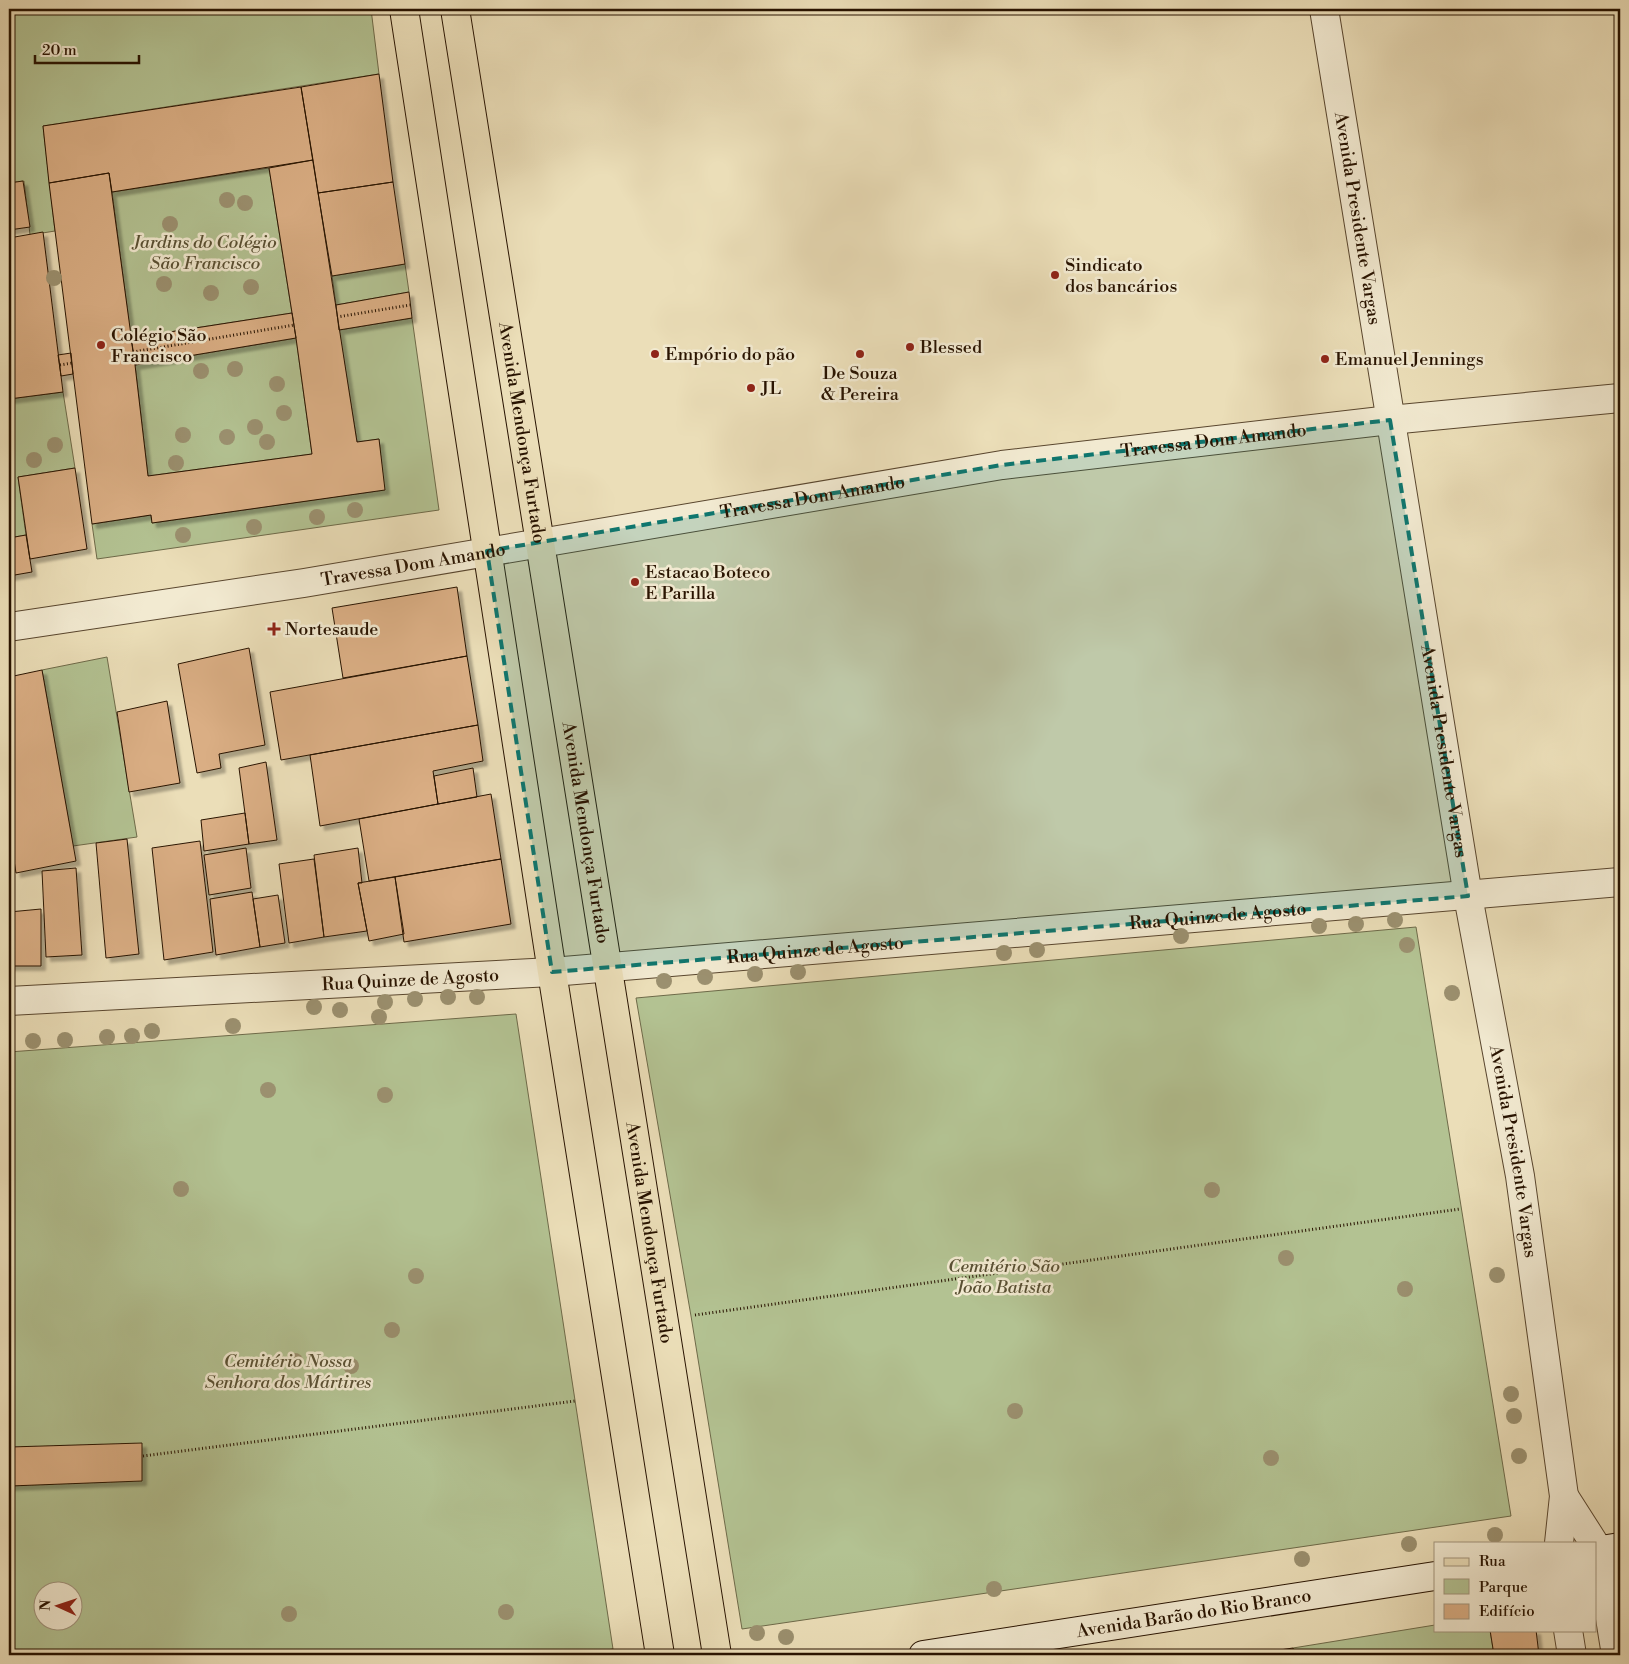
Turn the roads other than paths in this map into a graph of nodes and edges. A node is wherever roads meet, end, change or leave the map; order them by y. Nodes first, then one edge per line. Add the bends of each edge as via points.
1 (404, 9) edge
2 (455, 9) edge
3 (1324, 9) edge
4 (1620, 398) edge
5 (1390, 420) junction
6 (541, 543) junction
7 (487, 551) junction
8 (9, 627) edge
9 (1620, 882) edge
10 (1468, 896) junction
11 (607, 967) junction
12 (552, 972) junction
13 (9, 1001) edge
14 (1564, 1496) junction
15 (1559, 1542) edge
16 (1601, 1547) edge
17 (1434, 1576) edge
18 (1568, 1632) edge
19 (660, 1655) edge
20 (717, 1655) edge
21 (923, 1655) edge
22 (1572, 1655) edge
23 (1616, 1655) edge

1 - 7 main road
2 - 6 main road, Avenida Mendonça Furtado
3 - 5 street, Avenida Presidente Vargas
4 - 5 street, Travessa Dom Amando
5 - 6 street, Travessa Dom Amando via 1002,464
5 - 10 street, Avenida Presidente Vargas
6 - 7 street, Travessa Dom Amando
6 - 11 main road, Avenida Mendonça Furtado
7 - 8 street, Travessa Dom Amando via 304,583
7 - 12 main road
9 - 10 street, Rua Quinze de Agosto
10 - 11 street, Rua Quinze de Agosto
10 - 14 street, Avenida Presidente Vargas via 1520,1176
11 - 12 street, Rua Quinze de Agosto
11 - 20 main road, Avenida Mendonça Furtado
12 - 13 street, Rua Quinze de Agosto
12 - 19 main road
14 - 15 street, Avenida Presidente Vargas
14 - 16 street, Avenida Presidente Vargas
16 - 23 street, Avenida Presidente Vargas
17 - 21 street, Avenida Barão do Rio Branco
18 - 22 street

